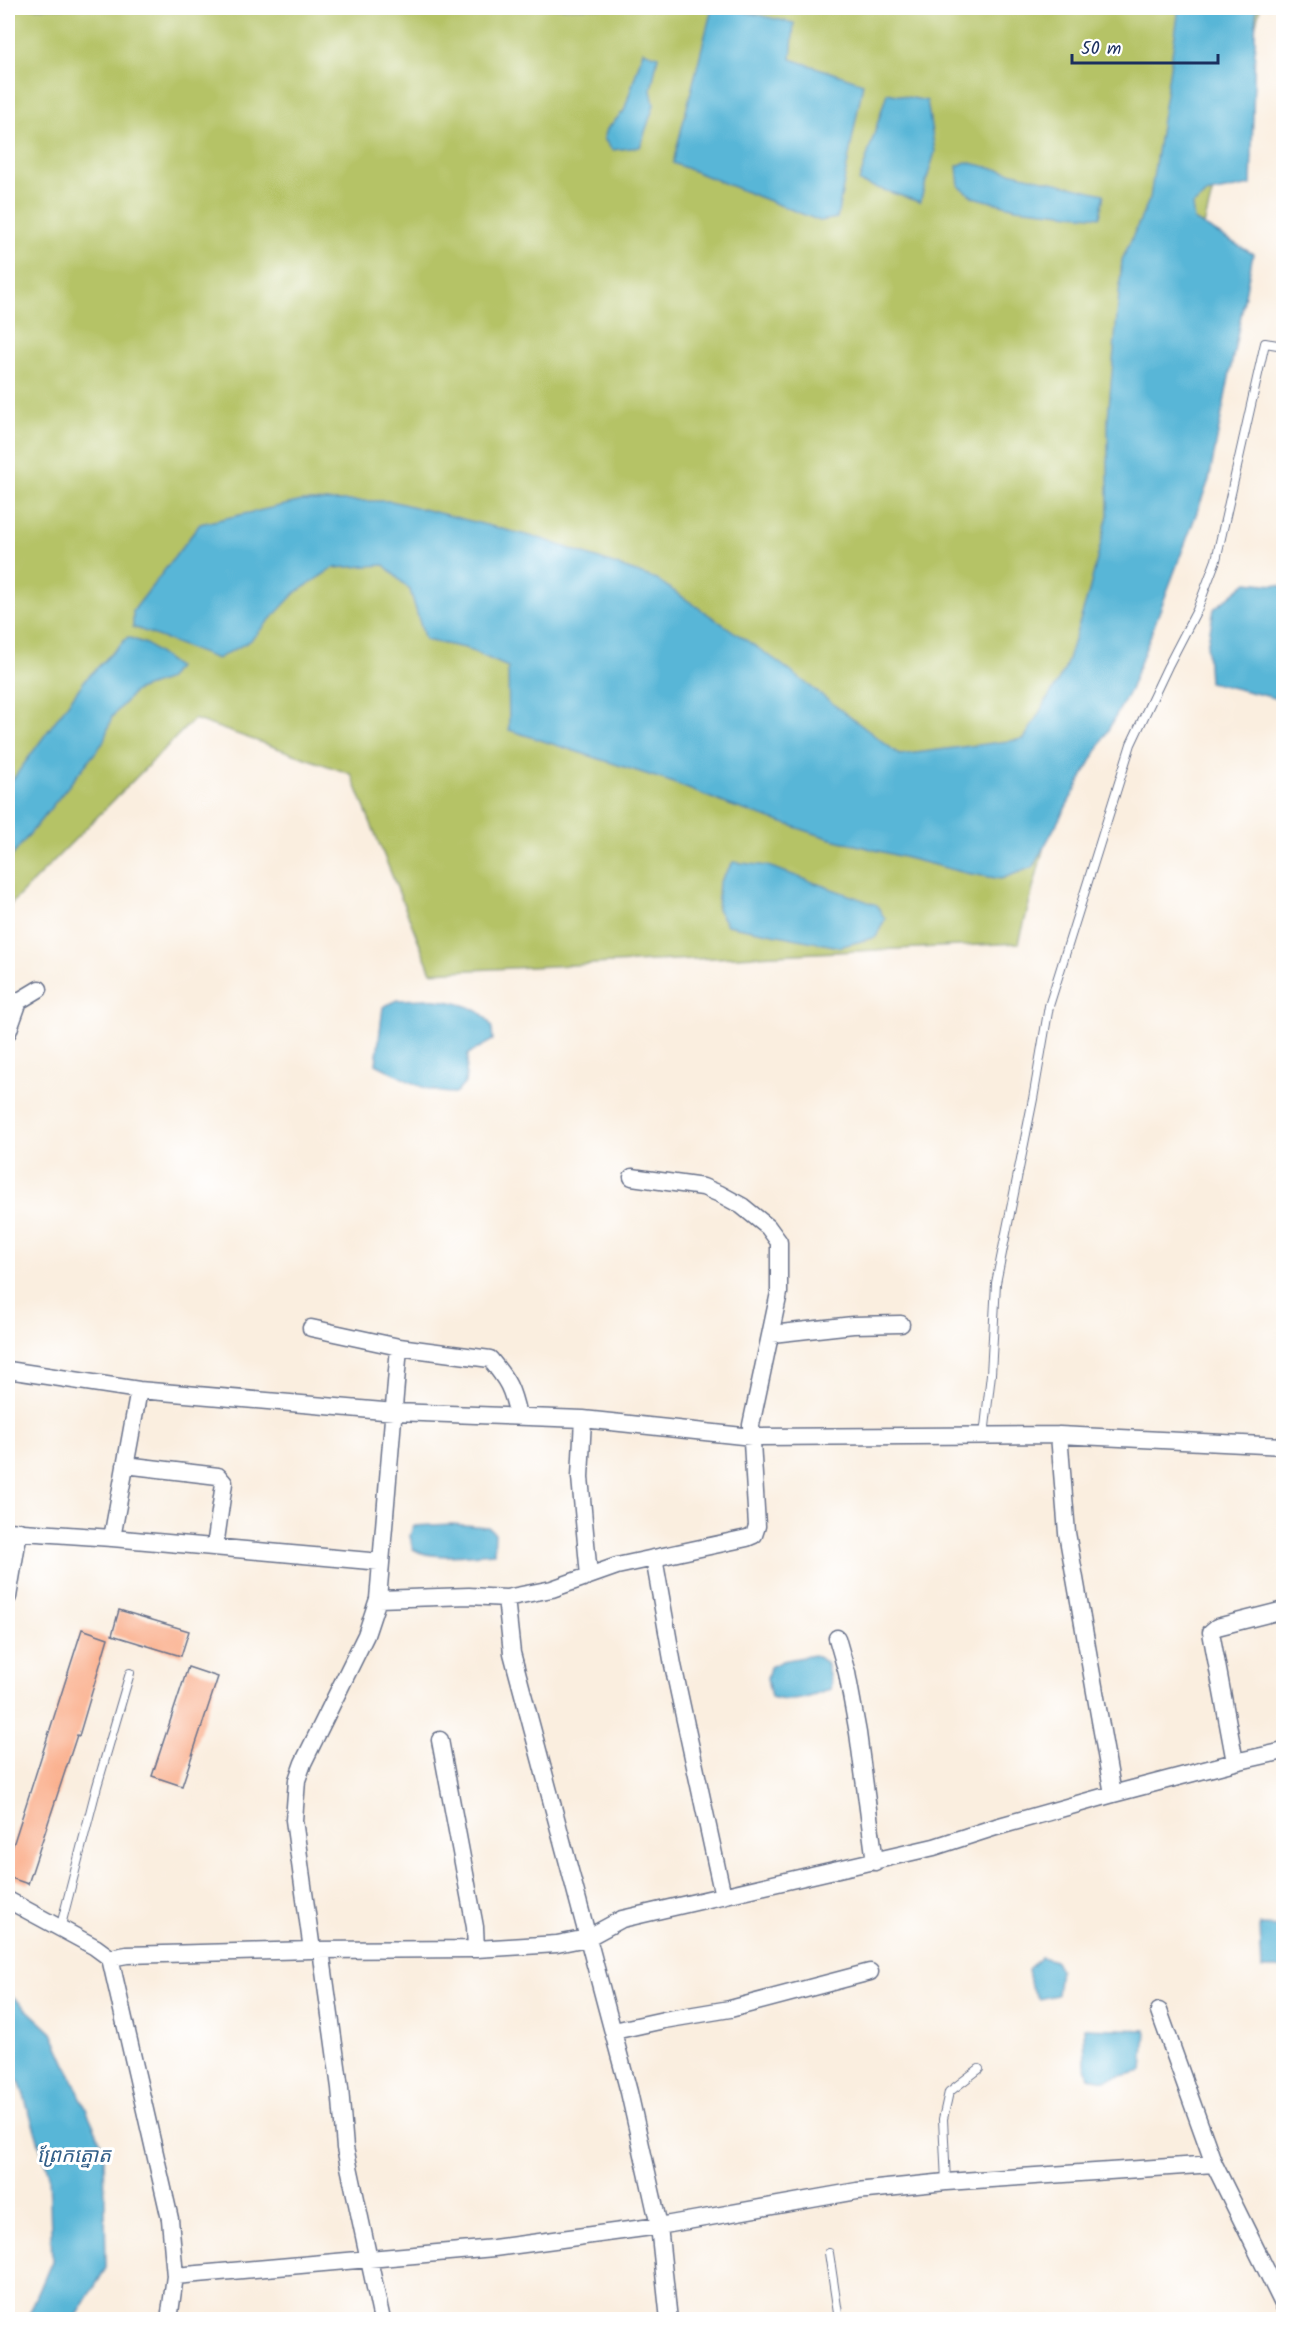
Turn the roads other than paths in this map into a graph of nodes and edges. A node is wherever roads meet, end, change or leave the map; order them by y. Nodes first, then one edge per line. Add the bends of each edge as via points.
1 (1284, 346) edge
2 (39, 989) dead end
3 (8, 1032) edge
4 (632, 1177) dead end
5 (901, 1324) dead end
6 (311, 1328) dead end
7 (772, 1334) junction
8 (399, 1347) junction
9 (8, 1370) edge
10 (139, 1390) junction
11 (395, 1412) junction
12 (518, 1416) junction
13 (583, 1419) junction
14 (1059, 1435) junction
15 (984, 1436) junction
16 (752, 1437) junction
17 (1284, 1446) edge
18 (125, 1466) junction
19 (14, 1531) edge
20 (112, 1538) junction
21 (215, 1547) junction
22 (654, 1558) junction
23 (381, 1562) junction
24 (589, 1576) junction
25 (8, 1597) edge
26 (506, 1598) junction
27 (378, 1599) junction
28 (1284, 1610) edge
29 (837, 1638) dead end
30 (130, 1674) dead end
31 (440, 1740) dead end
32 (1284, 1751) edge
33 (1235, 1762) junction
34 (1113, 1794) junction
35 (875, 1862) junction
36 (723, 1896) junction
37 (8, 1900) edge
38 (60, 1929) junction
39 (587, 1938) junction
40 (476, 1949) junction
41 (317, 1950) junction
42 (110, 1958) junction
43 (870, 1972) dead end
44 (1159, 2011) dead end
45 (614, 2031) junction
46 (979, 2069) dead end
47 (1214, 2164) junction
48 (946, 2182) junction
49 (659, 2226) junction
50 (829, 2253) dead end
51 (368, 2259) junction
52 (175, 2277) junction
53 (1284, 2307) edge
54 (169, 2319) edge
55 (382, 2319) edge
56 (669, 2319) edge
57 (839, 2319) edge

1 - 15 lane via 1265,343 1216,560 1197,610 1131,744 1049,1006 996,1283
2 - 3 street via 19,1001
4 - 7 street via 703,1187 742,1206 768,1227 779,1242 781,1260
5 - 7 street
6 - 8 street
7 - 16 street via 751,1425
8 - 11 street
8 - 12 street via 490,1359 513,1391
9 - 10 street
10 - 11 street
10 - 18 street
11 - 12 street
11 - 23 street
12 - 13 street
13 - 16 street
13 - 24 street via 580,1478
14 - 15 street
14 - 17 street
14 - 34 street via 1067,1533
15 - 16 street
16 - 22 street via 757,1526 754,1535
18 - 20 street
18 - 21 street via 222,1479
19 - 20 street
19 - 25 street
20 - 21 street
21 - 23 street
22 - 24 street
22 - 36 street
23 - 27 street
24 - 26 street via 552,1589
26 - 27 street
26 - 39 street via 512,1653
27 - 41 street via 362,1645 297,1780 294,1820
28 - 33 street via 1217,1627 1211,1632
29 - 35 street via 858,1733
30 - 38 lane
31 - 40 street
32 - 33 street
33 - 34 street
34 - 35 street
35 - 36 street
36 - 39 street via 622,1919
37 - 38 street
38 - 42 street
39 - 40 street via 557,1944
39 - 45 street
40 - 41 street
41 - 42 street via 127,1954
41 - 51 street via 340,2088 345,2148
42 - 52 street via 170,2219
43 - 45 street via 730,2009
44 - 47 street
45 - 49 street
46 - 48 lane via 949,2092 943,2119
47 - 48 street
47 - 53 street
48 - 49 street via 857,2191
49 - 51 street via 494,2248
49 - 56 street
50 - 57 lane
51 - 52 street
51 - 55 street
52 - 54 street

